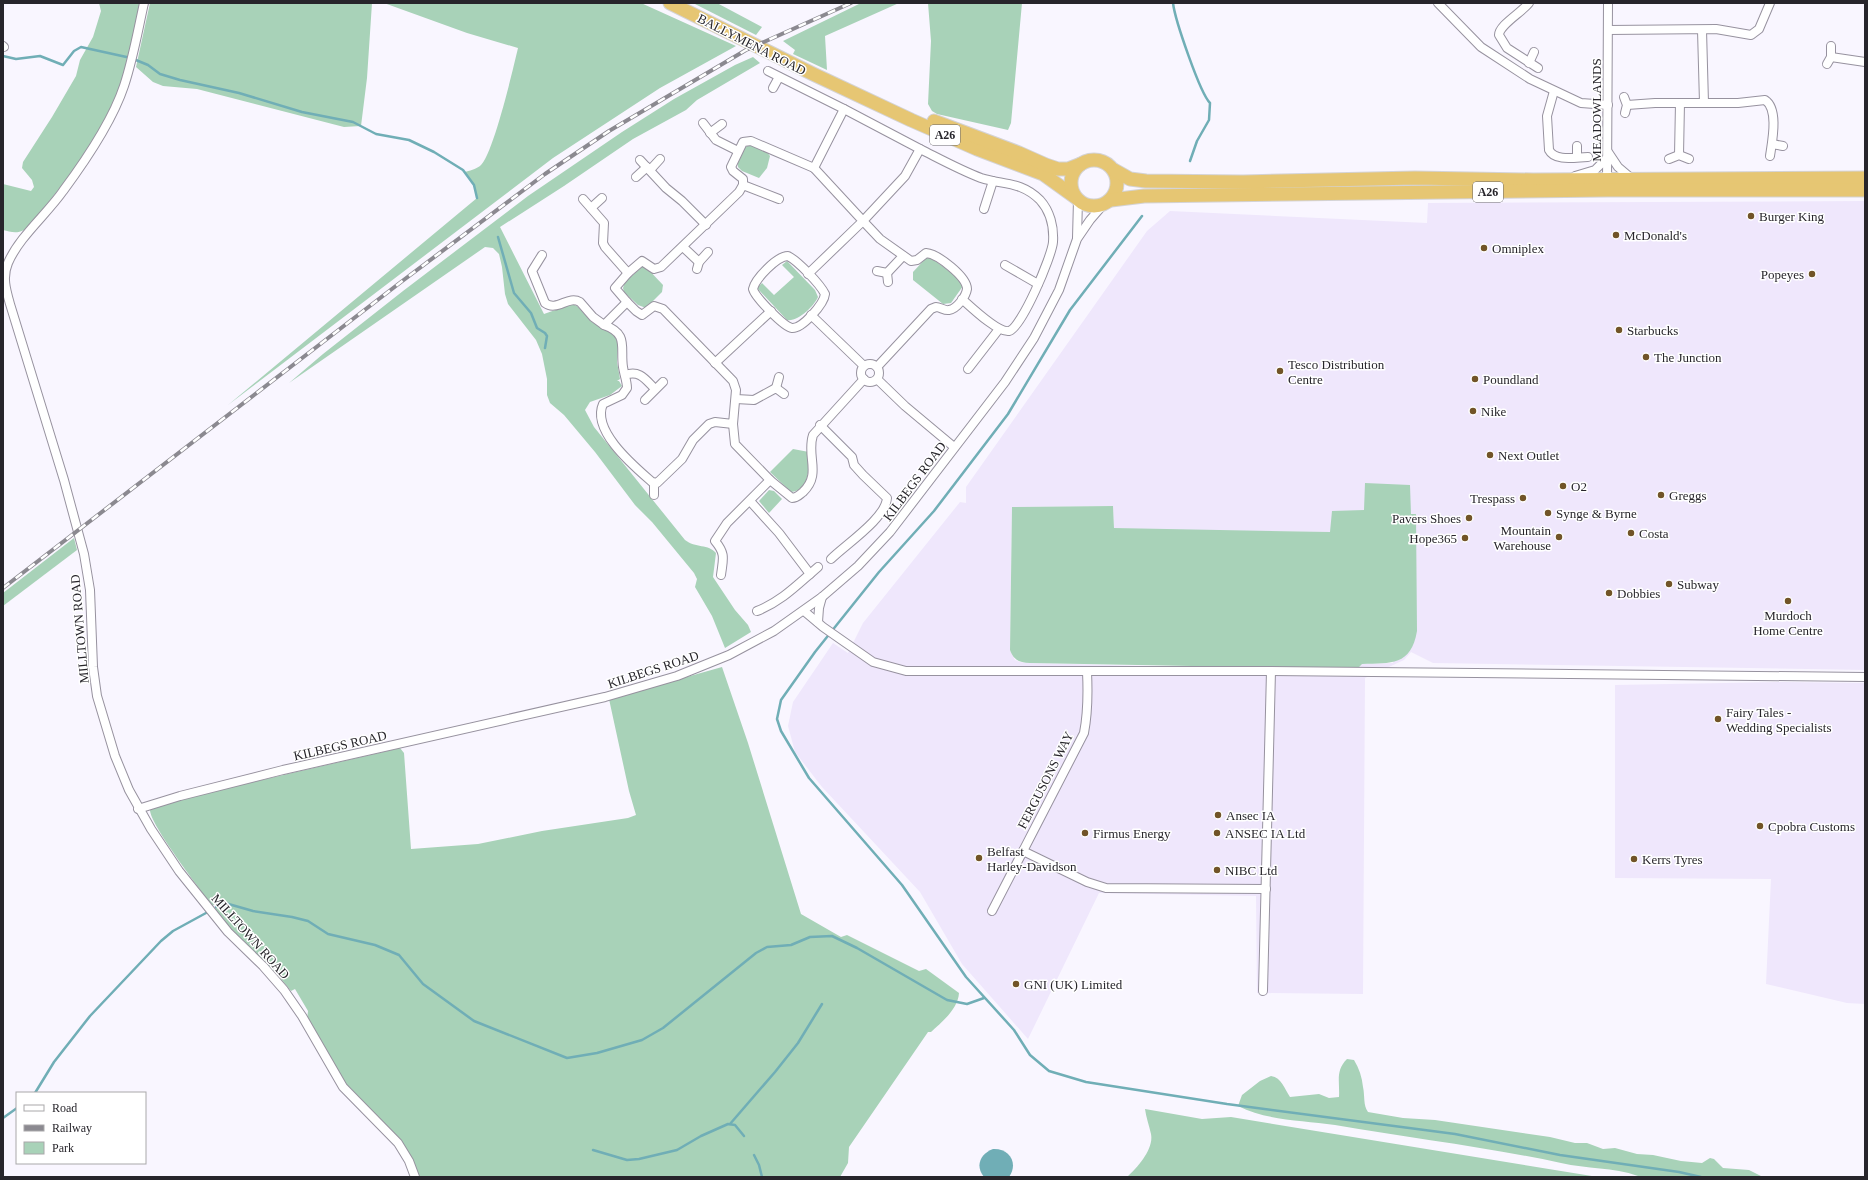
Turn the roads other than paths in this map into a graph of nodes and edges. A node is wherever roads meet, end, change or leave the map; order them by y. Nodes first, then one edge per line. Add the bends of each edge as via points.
1 (144, 3) edge
2 (670, 3) edge
3 (1438, 3) edge
4 (1528, 3) edge
5 (1608, 3) edge
6 (1770, 3) edge
7 (1608, 30) junction
8 (1702, 30) junction
9 (1831, 46) dead end
10 (1534, 52) dead end
11 (1831, 57) junction
12 (1865, 62) edge
13 (1529, 63) junction
14 (1827, 64) dead end
15 (1538, 68) dead end
16 (768, 71) dead end
17 (813, 74) junction
18 (779, 76) junction
19 (773, 88) dead end
20 (1554, 91) junction
21 (1704, 103) junction
22 (1680, 104) junction
23 (1608, 105) junction
24 (1625, 105) dead end
25 (844, 109) junction
26 (703, 123) dead end
27 (722, 124) dead end
28 (710, 133) junction
29 (1772, 144) junction
30 (1577, 146) dead end
31 (1783, 146) dead end
32 (920, 149) junction
33 (738, 152) junction
34 (1608, 155) junction
35 (1679, 156) junction
36 (1770, 156) dead end
37 (1577, 157) junction
38 (1588, 157) dead end
39 (660, 159) dead end
40 (1669, 159) dead end
41 (1689, 159) dead end
42 (640, 160) dead end
43 (1081, 164) junction
44 (649, 168) junction
45 (814, 168) junction
46 (1114, 170) junction
47 (636, 177) dead end
48 (1865, 178) edge
49 (1560, 179) junction
50 (1632, 179) junction
51 (993, 181) junction
52 (743, 185) junction
53 (1607, 185) junction
54 (1865, 190) edge
55 (602, 198) dead end
56 (1076, 198) junction
57 (583, 199) dead end
58 (779, 199) dead end
59 (1107, 203) junction
60 (591, 208) junction
61 (984, 208) dead end
62 (863, 220) junction
63 (706, 224) junction
64 (1077, 239) junction
65 (683, 247) junction
66 (708, 252) dead end
67 (542, 255) dead end
68 (903, 256) junction
69 (1005, 265) dead end
70 (877, 271) dead end
71 (628, 273) junction
72 (888, 273) junction
73 (808, 274) junction
74 (888, 282) dead end
75 (1038, 284) junction
76 (962, 299) junction
77 (627, 302) junction
78 (771, 311) junction
79 (811, 315) junction
80 (604, 325) junction
81 (999, 329) junction
82 (715, 362) junction
83 (864, 366) junction
84 (877, 367) junction
85 (968, 369) dead end
86 (625, 375) junction
87 (779, 377) dead end
88 (864, 379) junction
89 (877, 379) junction
90 (663, 382) dead end
91 (776, 388) junction
92 (655, 389) junction
93 (784, 394) dead end
94 (736, 399) junction
95 (645, 400) dead end
96 (733, 424) junction
97 (820, 425) junction
98 (954, 447) junction
99 (770, 480) junction
100 (654, 483) junction
101 (654, 496) dead end
102 (750, 501) junction
103 (831, 559) dead end
104 (818, 567) dead end
105 (810, 574) junction
106 (720, 575) dead end
107 (822, 597) junction
108 (757, 611) dead end
109 (804, 611) junction
110 (821, 625) junction
111 (1271, 671) junction
112 (1087, 672) junction
113 (1865, 677) edge
114 (138, 809) junction
115 (1023, 851) junction
116 (1266, 889) junction
117 (992, 911) dead end
118 (1263, 991) dead end
119 (415, 1177) edge

1 - 114 street, MILLTOWN ROAD via 124,86 96,143 57,200 14,251 7,264 4,278 84,554 90,590 93,667 97,696 115,756
2 - 17 highway, BALLYMENA ROAD / A26
3 - 20 street via 1482,47 1530,79
4 - 13 street via 1520,14 1499,32 1507,48
5 - 7 street, MEADOWLANDS
6 - 8 street via 1759,29 1754,34
7 - 8 street
7 - 23 street, MEADOWLANDS
8 - 21 street
9 - 11 street
10 - 13 street
11 - 12 street
11 - 14 street
13 - 15 street
16 - 18 street
17 - 43 highway, BALLYMENA ROAD / A26 via 1019,153 1046,166 1068,169
17 - 56 highway, BALLYMENA ROAD / A26 via 977,149 1043,174
18 - 19 street
18 - 25 street
20 - 23 street via 1581,103
20 - 37 street, MEADOWLANDS via 1547,116 1549,150 1555,156
21 - 22 street
21 - 29 street via 1738,103 1760,99 1767,101 1773,112
22 - 24 street
22 - 35 street
23 - 34 street, MEADOWLANDS
25 - 32 street
25 - 45 street
26 - 28 street
27 - 28 street
28 - 33 street via 716,140
29 - 31 street
29 - 36 street
30 - 37 street
32 - 51 street
32 - 62 street via 905,176
33 - 45 street via 743,142 748,140
33 - 52 street via 731,167 743,178
34 - 49 street via 1595,170
34 - 50 street
34 - 53 street, MEADOWLANDS
35 - 40 street
35 - 41 street
37 - 38 street, MEADOWLANDS
39 - 44 street
42 - 44 street
43 - 46 highway, A26 via 1098,160
43 - 56 highway via 1072,175 1072,190
44 - 47 street
44 - 63 street via 666,188
45 - 62 street
46 - 49 highway, A26 via 1130,179 1146,181
46 - 59 highway via 1118,186 1116,193
48 - 50 highway, A26
49 - 53 highway, A26
50 - 53 highway, A26
51 - 61 street
51 - 75 street via 1013,183 1027,190 1039,199 1049,215 1053,243 1049,260
52 - 58 street
52 - 63 street
53 - 54 highway, A26
53 - 59 highway, A26 via 1144,196
55 - 60 street
56 - 59 highway, A26 via 1092,207
56 - 64 street, KILBEGS ROAD
57 - 60 street
59 - 64 street, KILBEGS ROAD via 1090,220
60 - 71 street via 604,225 605,248
62 - 68 street via 880,239
62 - 73 street
63 - 65 street
64 - 98 street, KILBEGS ROAD via 1059,290 1034,338 1005,382
65 - 66 street via 698,265
65 - 71 street via 659,268 654,269 642,261
67 - 80 street via 532,271 545,302 549,306 555,306 577,300
68 - 72 street
68 - 76 street via 912,261 926,253 936,257 965,280 968,288
69 - 75 street
70 - 72 street
71 - 77 street via 615,288
72 - 74 street
73 - 78 street via 788,257 782,257 775,262 753,287 755,294
73 - 79 street via 825,294 822,304
75 - 81 street via 1015,328 1009,331
76 - 81 street
76 - 84 street via 950,310 936,307 931,309
77 - 80 street
77 - 82 street via 642,315 654,306 661,307
78 - 79 street via 791,328 799,326
78 - 82 street
79 - 83 street
80 - 86 street via 615,330 623,342
81 - 85 street
82 - 94 street via 733,381
83 - 84 street via 869,364
83 - 88 street
84 - 89 street
86 - 92 street via 638,373
86 - 100 street via 626,392 603,404 601,408 606,430 619,452
87 - 91 street
88 - 89 street via 872,382
88 - 97 street
89 - 98 street
90 - 92 street
91 - 93 street
91 - 94 street via 754,400
92 - 95 street
94 - 96 street
96 - 99 street via 735,444
96 - 100 street via 709,424 693,440 682,459
97 - 99 street via 812,438 813,472 806,489 796,498 792,498
97 - 103 street via 852,457 854,465 863,475 888,498 872,523
98 - 107 street, KILBEGS ROAD via 890,532 858,566
99 - 102 street
100 - 101 street
102 - 105 street via 779,533
102 - 106 street via 711,541 722,550
104 - 105 street
105 - 108 street via 771,606
107 - 109 street, KILBEGS ROAD
107 - 110 street via 819,608
109 - 110 street
109 - 114 street, KILBEGS ROAD via 774,631 729,655 677,676 605,697 246,779
110 - 112 street via 873,662 906,671
111 - 112 street
111 - 113 street
111 - 116 street
112 - 115 street, FERGUSONS WAY via 1088,694 1084,733
114 - 119 street, MILLTOWN ROAD via 164,850 210,910 284,990 343,1087 398,1143
115 - 116 street via 1086,882 1106,888
115 - 117 street, FERGUSONS WAY
116 - 118 street

